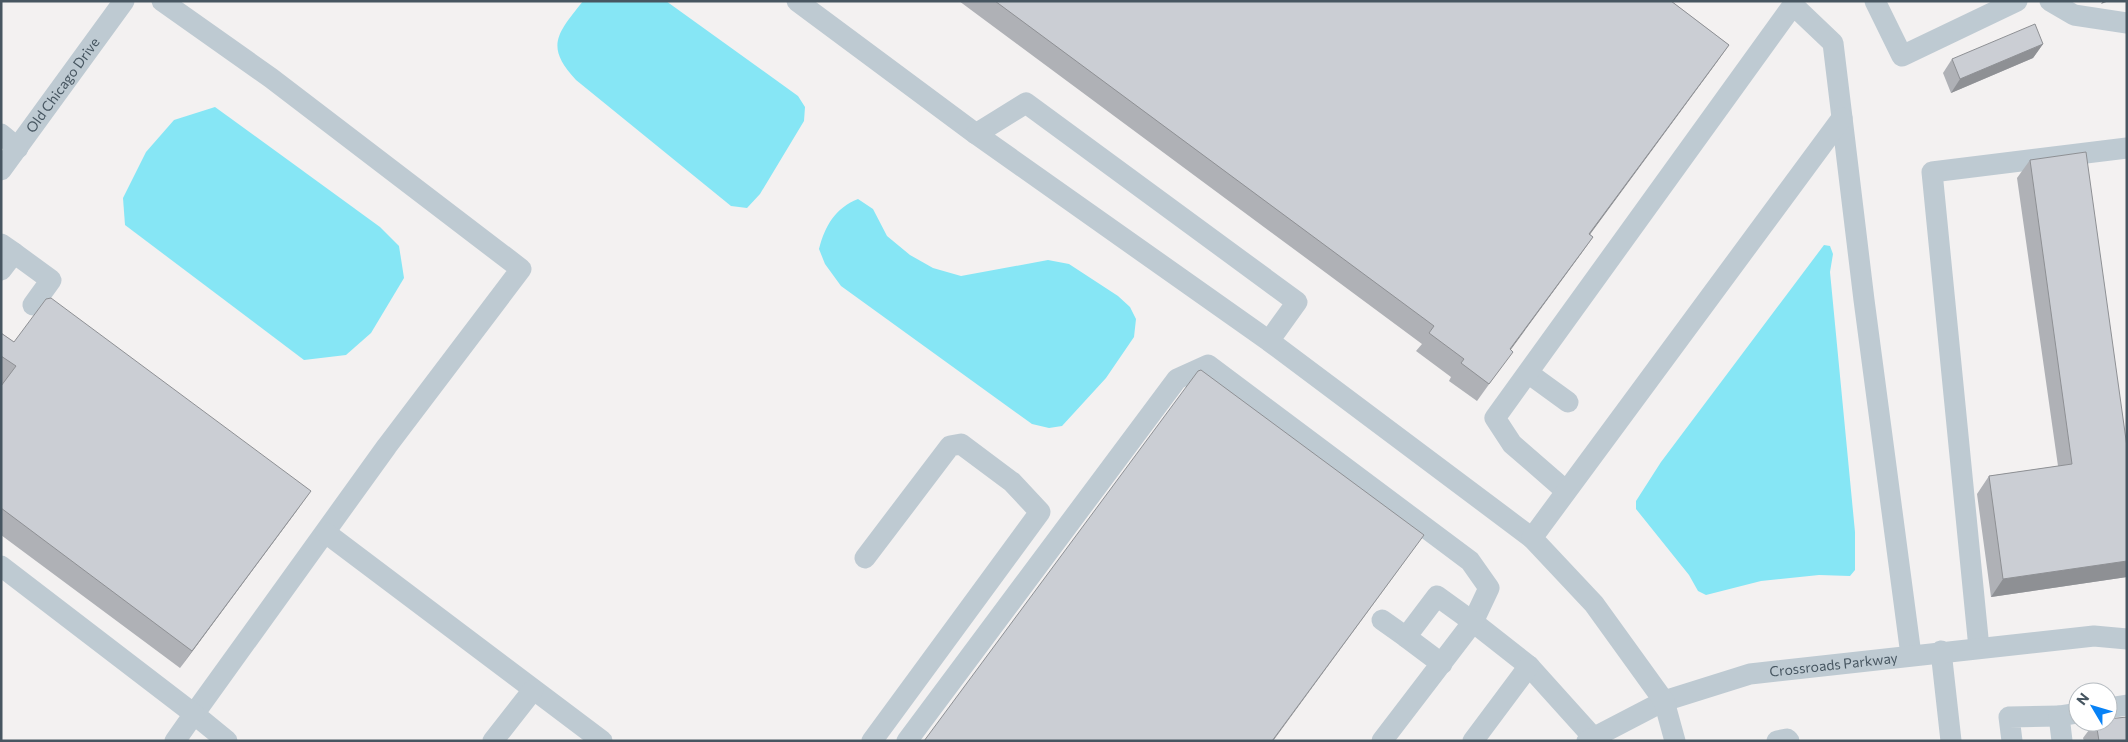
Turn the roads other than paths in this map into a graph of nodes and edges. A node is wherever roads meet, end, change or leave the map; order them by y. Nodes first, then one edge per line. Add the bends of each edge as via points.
1 (124, 1) edge
2 (162, 1) edge
3 (797, 1) edge
4 (1875, 1) edge
5 (2017, 1) edge
6 (2050, 1) edge
7 (1790, 3) edge
8 (2127, 22) edge
9 (1842, 118) junction
10 (1, 134) edge
11 (976, 134) junction
12 (18, 148) junction
13 (2127, 148) edge
14 (1, 170) edge
15 (8, 248) edge
16 (1, 270) edge
17 (33, 305) dead end
18 (1269, 341) junction
19 (1528, 373) junction
20 (1568, 402) dead end
21 (1566, 491) junction
22 (326, 533) junction
23 (1532, 538) junction
24 (865, 558) dead end
25 (1, 566) edge
26 (1382, 620) dead end
27 (1474, 622) junction
28 (2127, 624) edge
29 (1406, 636) junction
30 (2094, 636) junction
31 (2127, 640) edge
32 (1979, 648) junction
33 (1941, 651) junction
34 (1911, 655) junction
35 (1442, 664) junction
36 (1529, 666) junction
37 (533, 690) junction
38 (1664, 701) junction
39 (194, 714) junction
40 (2068, 715) edge
41 (2068, 719) edge
42 (1590, 738) edge
43 (174, 741) edge
44 (227, 741) edge
45 (493, 741) edge
46 (602, 741) edge
47 (872, 741) edge
48 (907, 741) edge
49 (1382, 741) edge
50 (1473, 741) edge
51 (1675, 741) edge
52 (1778, 741) edge
53 (1790, 741) edge
54 (1951, 741) edge
55 (2012, 741) edge
56 (2062, 741) edge

1 - 12 street, Old Chicago Drive
2 - 22 street via 271,78 521,269 387,446
3 - 11 street
4 - 5 street via 1902,56
6 - 8 street via 2074,15
7 - 9 street via 1833,43
7 - 19 street
9 - 21 street
9 - 34 street
10 - 12 street
11 - 18 street
11 - 18 street via 1026,103 1297,302
12 - 14 street, Old Chicago Drive
13 - 32 street via 1932,172
15 - 16 street
15 - 17 street via 51,280
18 - 23 street
19 - 20 street
19 - 21 street via 1495,418 1512,444
21 - 23 street
22 - 37 street
22 - 39 street
23 - 38 street via 1594,604
24 - 47 street via 950,446 961,444 1012,482 1040,512
25 - 39 street
26 - 29 street
27 - 29 street via 1437,596
27 - 35 street
27 - 36 street
27 - 48 street via 1488,588 1470,561 1208,365 1177,378
28 - 30 street, Crossroads Parkway
29 - 35 street
30 - 31 street, Crossroads Parkway
30 - 32 street, Crossroads Parkway
32 - 33 street, Crossroads Parkway
33 - 34 street, Crossroads Parkway
33 - 54 street
34 - 38 street, Crossroads Parkway via 1750,674
35 - 49 street
36 - 42 street
36 - 50 street
37 - 45 street
37 - 46 street
38 - 42 street, Crossroads Parkway
38 - 51 street
39 - 43 street
39 - 44 street
40 - 55 street via 2009,717
41 - 56 street
52 - 53 street

